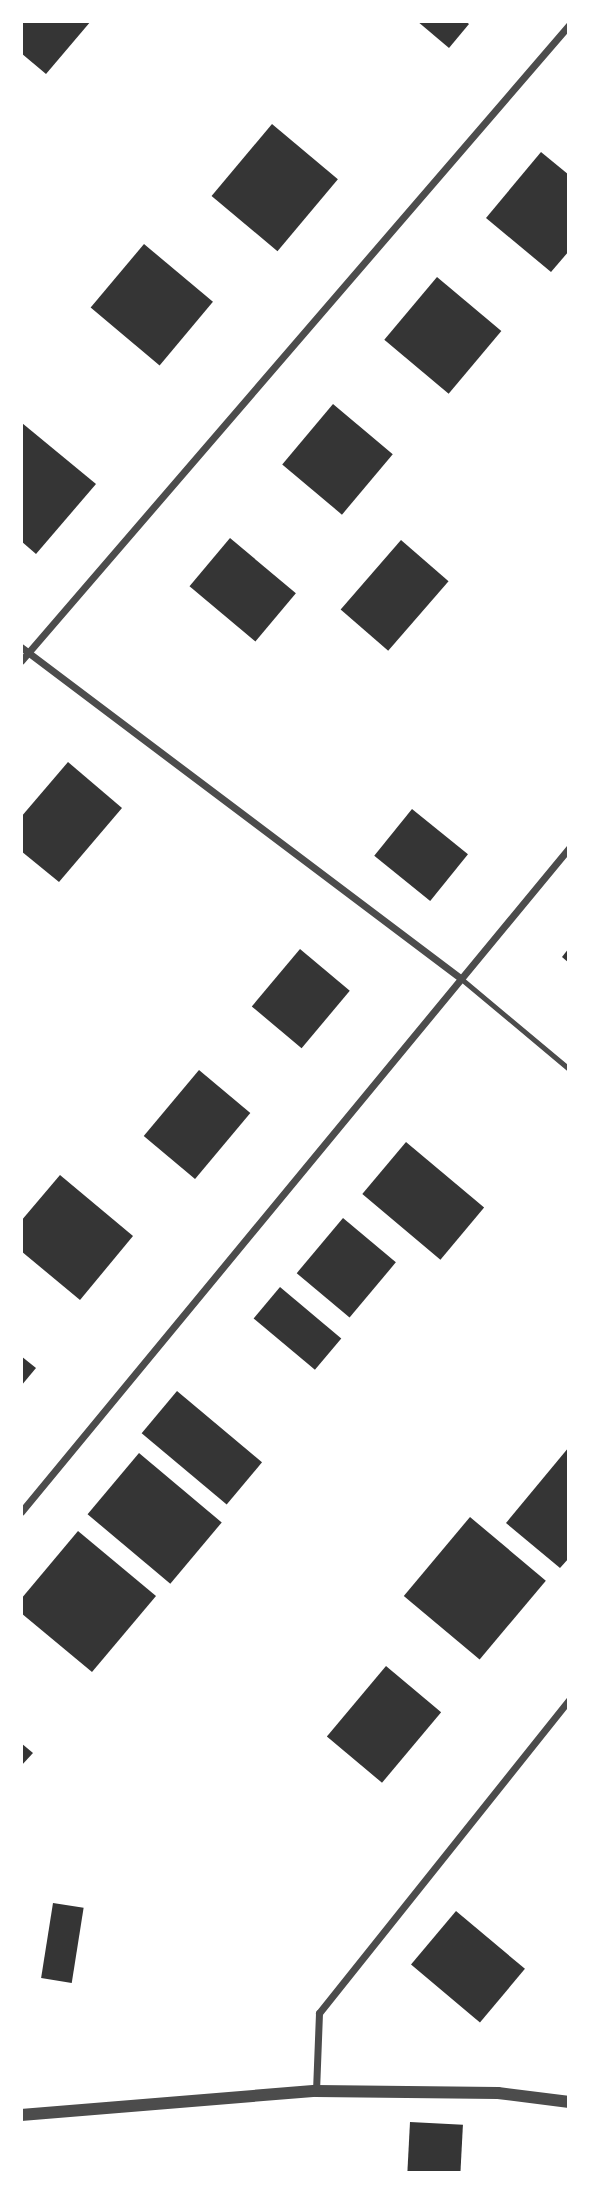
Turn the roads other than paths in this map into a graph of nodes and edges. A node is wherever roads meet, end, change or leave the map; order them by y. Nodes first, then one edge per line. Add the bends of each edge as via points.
1 (569, 25) edge
2 (24, 650) edge
3 (21, 661) edge
4 (569, 848) edge
5 (459, 977) junction
6 (569, 1069) edge
7 (21, 1512) edge
8 (569, 1700) edge
9 (316, 2091) junction
10 (569, 2102) edge
11 (21, 2115) edge

1 - 2 street
2 - 3 street
2 - 5 street
4 - 5 street
5 - 6 lane
5 - 7 street
8 - 9 street via 319,2013
9 - 10 street via 498,2093
9 - 11 street

